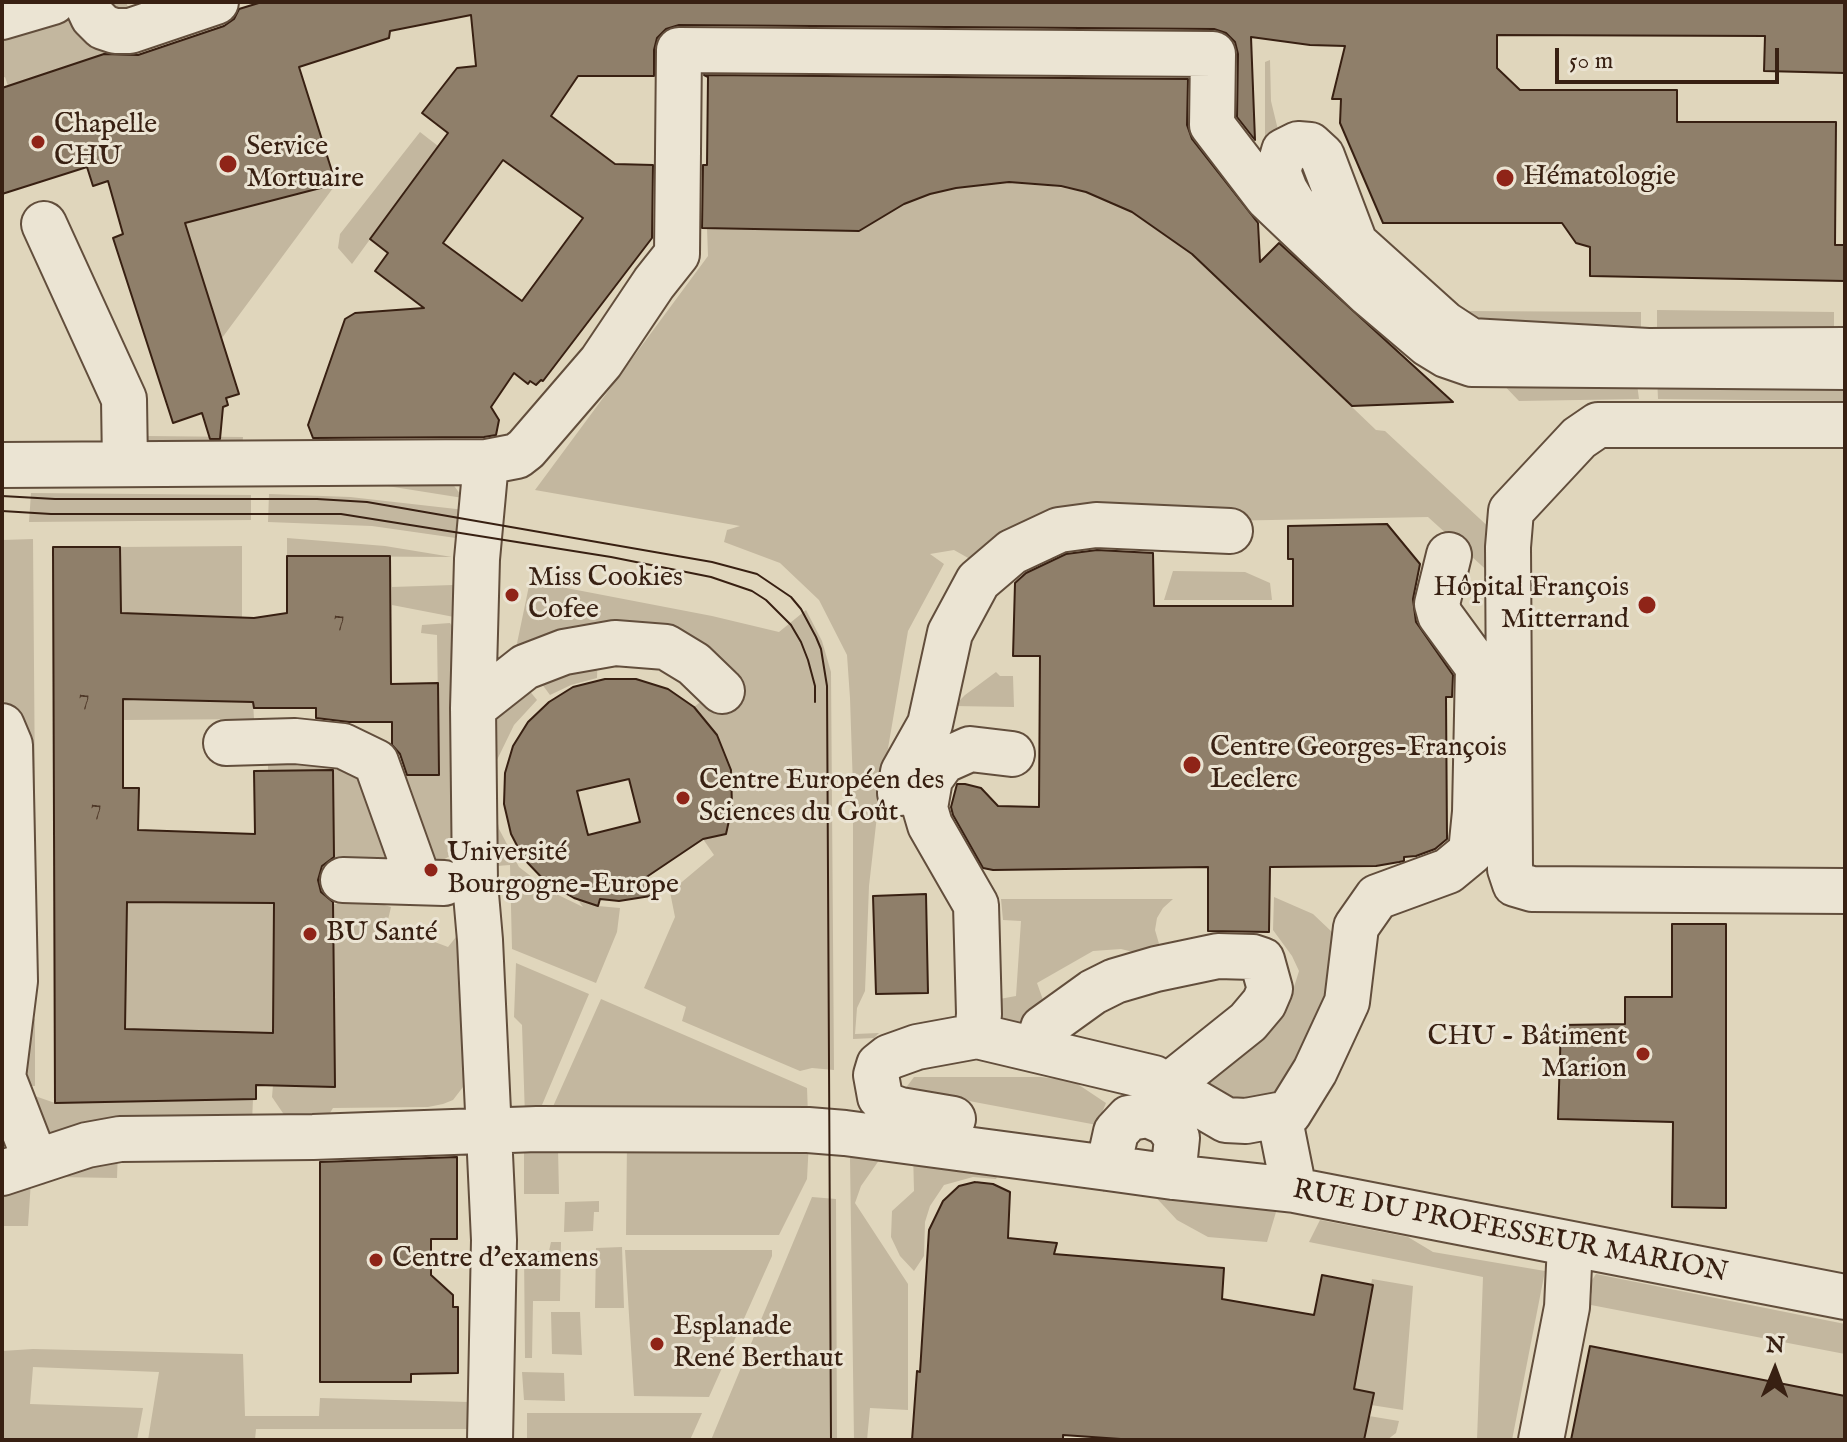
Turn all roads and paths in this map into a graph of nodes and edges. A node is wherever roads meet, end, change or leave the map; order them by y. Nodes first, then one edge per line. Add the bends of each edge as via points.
1 (53, 2) edge
2 (86, 2) edge
3 (216, 2) edge
4 (2, 17) edge
5 (44, 224) dead end
6 (1369, 294) junction
7 (1845, 350) edge
8 (1845, 367) edge
9 (1845, 425) edge
10 (486, 462) junction
11 (125, 464) junction
12 (2, 465) edge
13 (1230, 531) dead end
14 (1449, 555) dead end
15 (722, 691) dead end
16 (473, 708) junction
17 (2, 726) edge
18 (226, 743) dead end
19 (1012, 754) dead end
20 (343, 880) dead end
21 (419, 882) junction
22 (475, 883) junction
23 (1845, 891) edge
24 (976, 905) junction
25 (977, 1036) junction
26 (1038, 1049) junction
27 (1168, 1086) junction
28 (1279, 1115) junction
29 (489, 1131) junction
30 (1110, 1158) junction
31 (19, 1168) edge
32 (1173, 1177) junction
33 (1294, 1190) junction
34 (1570, 1245) junction
35 (1845, 1297) edge
36 (490, 1440) edge
37 (1541, 1440) edge

1 - 4 street
2 - 3 street via 93,17 115,31 130,31
5 - 11 street via 124,399
6 - 7 street via 1360,268 1294,205 1280,181 1280,161 1290,146 1310,145 1322,156 1355,243 1471,341 1648,351
6 - 8 street via 1428,344 1472,364
6 - 10 street via 1267,197 1212,125 1213,54 679,50 677,254 601,362 526,449
9 - 23 street via 1598,425 1579,438 1511,511 1508,521 1510,869 1515,884 1532,889
10 - 11 street
10 - 16 street
11 - 12 street
13 - 24 street via 1096,525 1059,530 1012,552 978,581 950,633 930,724 903,772 899,797 932,874
14 - 28 street via 1437,604 1478,667 1471,852 1448,871 1377,897 1356,927 1347,1002 1315,1071 1289,1113
15 - 16 street via 666,647 615,643 564,652 525,667
16 - 22 street
17 - 31 street via 10,745 15,981 3,1077
18 - 21 street via 343,746 376,762
19 - 24 street via 970,749 943,761 930,779 925,808 930,825
20 - 21 street
21 - 22 street
22 - 29 street
24 - 25 street
25 - 26 street
25 - 30 street via 889,1057 876,1075 880,1097 900,1110
26 - 27 street
26 - 27 street via 1043,1028 1115,981 1218,956 1262,960 1270,989 1264,1003
27 - 28 street via 1226,1120
28 - 33 street
29 - 30 street, RUE DU PROFESSEUR MARION via 808,1130
29 - 31 street, RUE DU PROFESSEUR MARION via 120,1139
29 - 36 street via 494,1240
30 - 32 street, RUE DU PROFESSEUR MARION
30 - 32 street via 1116,1132 1129,1118 1148,1115 1166,1123 1177,1138
32 - 33 street, RUE DU PROFESSEUR MARION
33 - 34 street, RUE DU PROFESSEUR MARION
34 - 35 street, RUE DU PROFESSEUR MARION
34 - 37 street via 1567,1307

